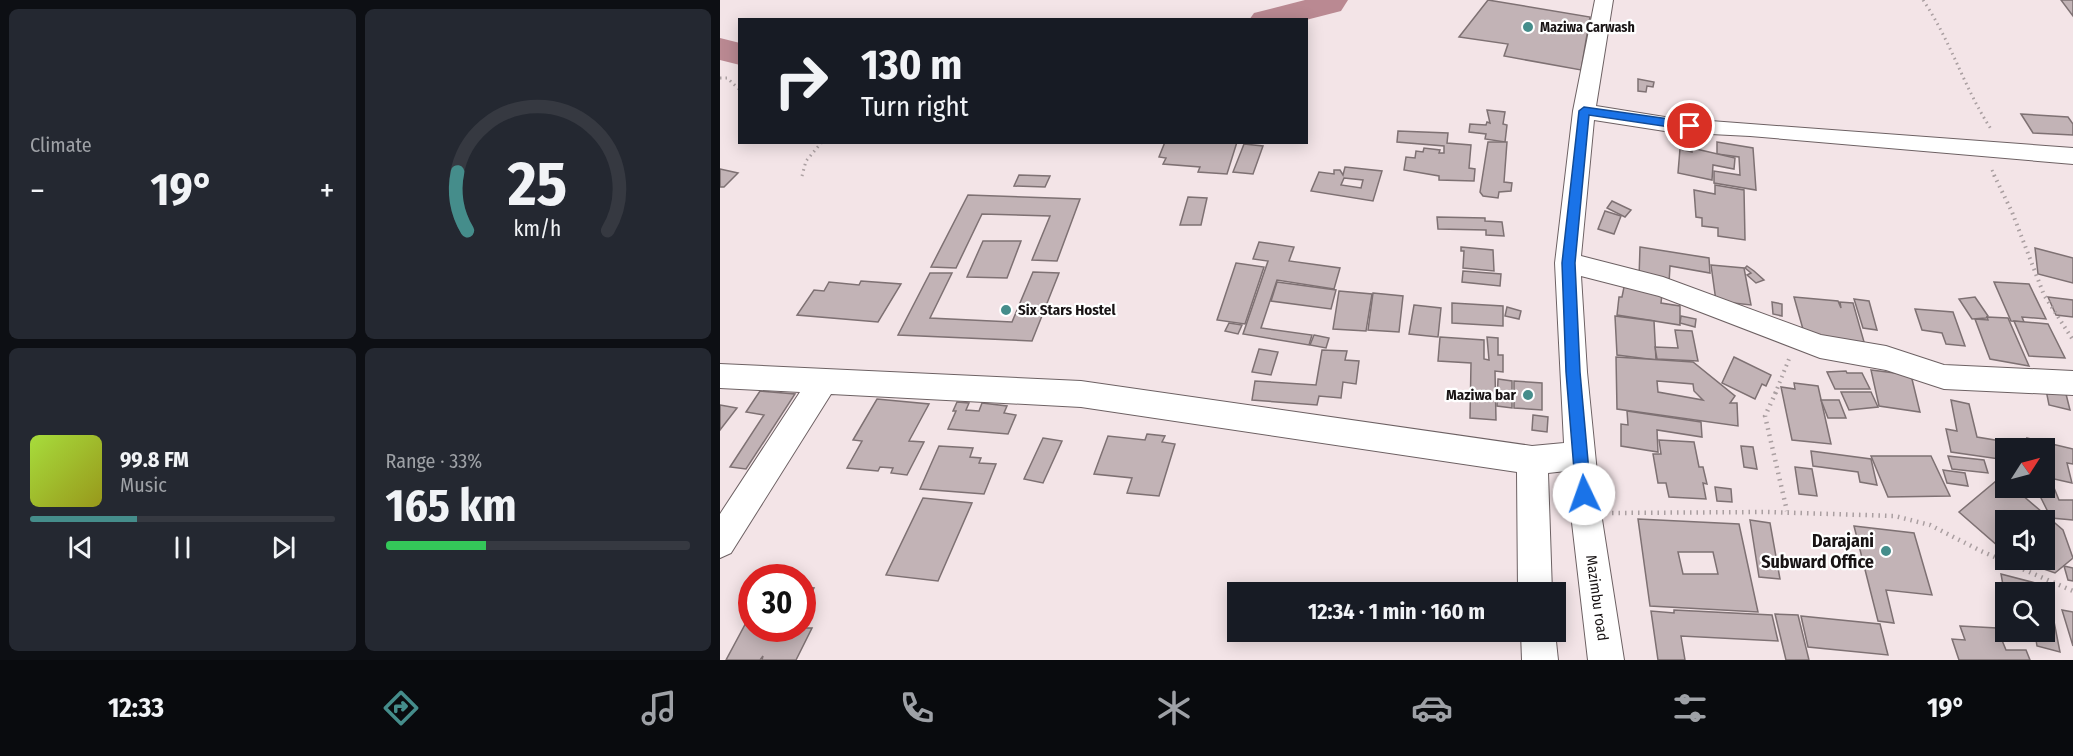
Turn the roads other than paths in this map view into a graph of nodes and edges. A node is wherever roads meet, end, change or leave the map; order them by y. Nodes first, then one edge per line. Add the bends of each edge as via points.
1 (1604, 0) edge
2 (1584, 111) junction
3 (2073, 156) edge
4 (1568, 263) junction
5 (720, 376) edge
6 (823, 382) junction
7 (2073, 383) edge
8 (1581, 456) junction
9 (1532, 460) junction
10 (720, 542) edge
11 (1535, 582) edge
12 (1539, 642) edge
13 (1540, 660) edge
14 (1606, 660) edge

1 - 2 street, Mazimbu road
2 - 3 street via 1671,125
2 - 4 street, Mazimbu road
4 - 7 street via 1663,287 1820,346 1886,358 1944,377
4 - 8 street, Mazimbu road
5 - 6 street
6 - 9 street via 1081,394
6 - 10 street
8 - 9 street
8 - 14 street, Mazimbu road
9 - 11 street
12 - 13 street

